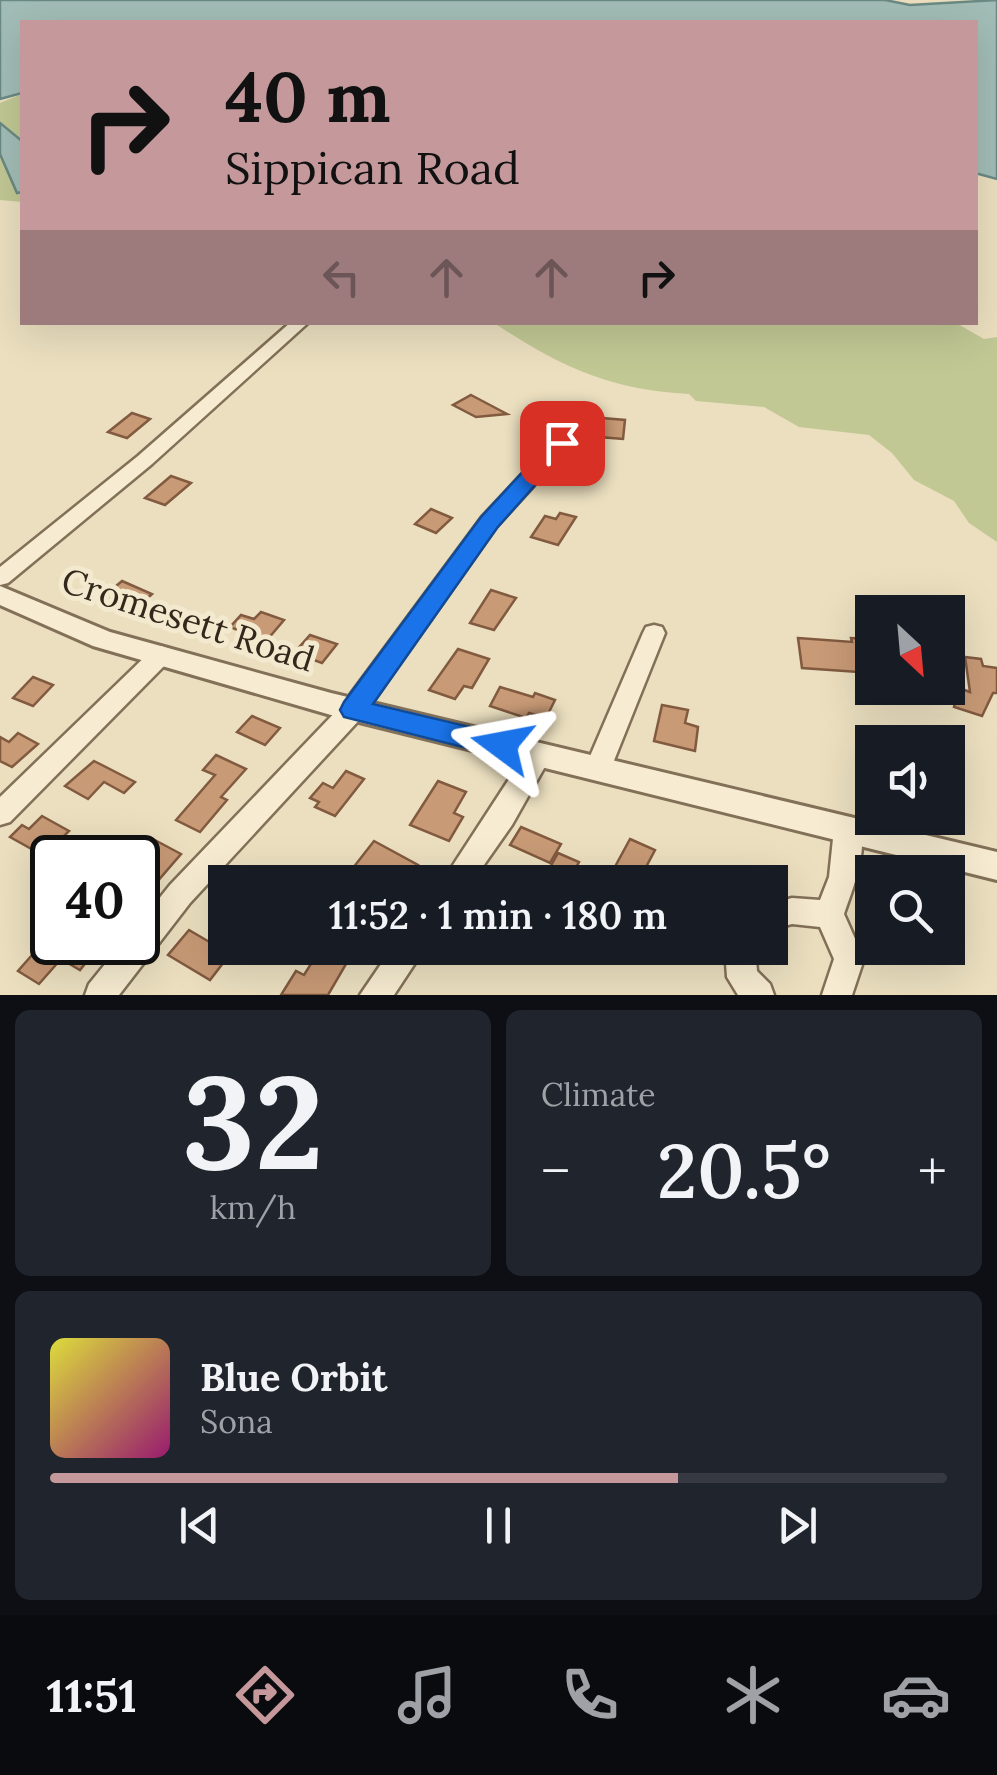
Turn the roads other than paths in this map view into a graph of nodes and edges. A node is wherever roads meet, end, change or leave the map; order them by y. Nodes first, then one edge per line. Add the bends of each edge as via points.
1 (297, 325) edge
2 (562, 443) dead end
3 (0, 578) edge
4 (0, 595) edge
5 (654, 633) dead end
6 (161, 656) junction
7 (354, 710) junction
8 (538, 754) junction
9 (598, 768) junction
10 (0, 814) edge
11 (848, 829) junction
12 (468, 865) edge
13 (997, 866) edge
14 (788, 912) edge
15 (829, 914) junction
16 (397, 965) edge
17 (741, 965) edge
18 (100, 995) edge
19 (375, 995) edge
20 (760, 995) edge
21 (837, 995) edge

1 - 3 street
2 - 7 street via 489,522
4 - 6 street, Cromesett Road via 102,639
5 - 9 street
6 - 7 street, Cromesett Road
6 - 10 street
7 - 8 street, Cromesett Road
7 - 18 street via 180,894
8 - 9 street, Cromesett Road
8 - 12 street
9 - 11 street, Cromesett Road
11 - 13 street, Cromesett Road
11 - 15 street via 843,877
14 - 15 street
15 - 21 street via 849,959
16 - 19 street
17 - 20 street via 742,977

